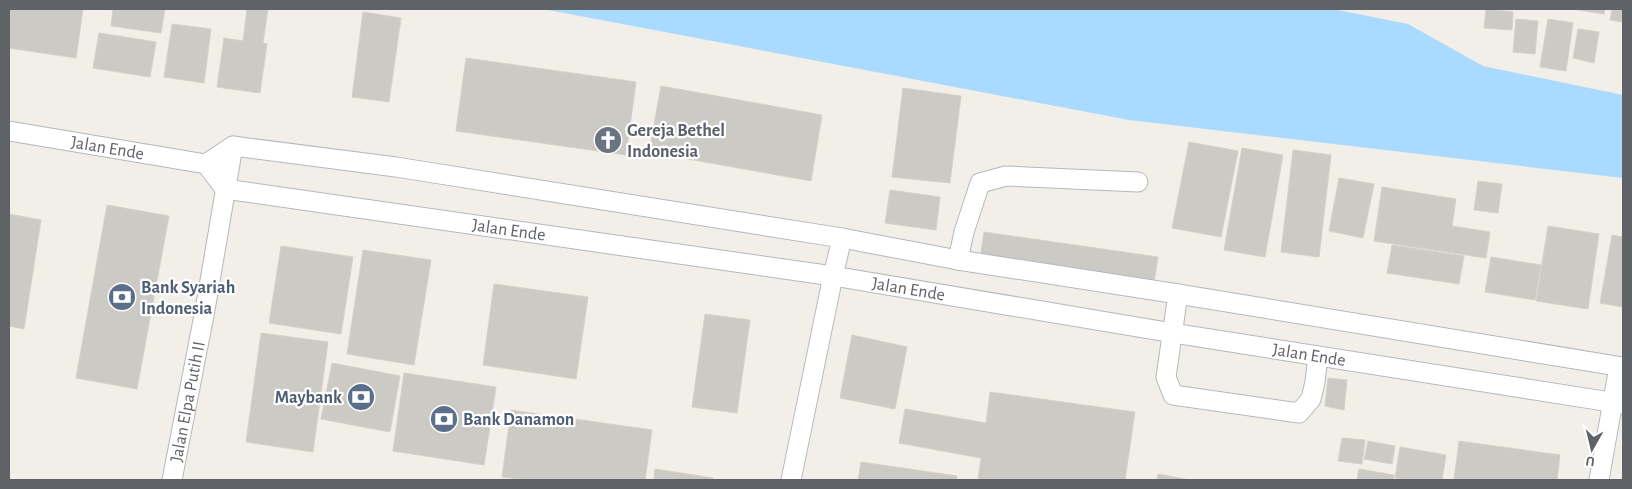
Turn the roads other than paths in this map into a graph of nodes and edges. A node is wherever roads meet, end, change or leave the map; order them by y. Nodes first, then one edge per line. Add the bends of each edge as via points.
1 (9, 131) edge
2 (233, 146) junction
3 (206, 164) junction
4 (1138, 182) dead end
5 (226, 189) junction
6 (842, 238) junction
7 (958, 260) junction
8 (833, 276) junction
9 (1178, 294) junction
10 (1173, 333) junction
11 (1318, 356) junction
12 (1621, 367) edge
13 (1618, 403) edge
14 (172, 480) edge
15 (791, 480) edge
16 (1599, 480) edge

1 - 3 lane, Jalan Ende
2 - 3 lane
2 - 5 lane, Jalan Elpa Putih II
2 - 6 lane, Jalan Ende via 396,167
3 - 5 lane
4 - 7 lane via 1006,176 980,183
5 - 8 lane, Jalan Ende
5 - 14 lane, Jalan Elpa Putih II
6 - 7 lane, Jalan Ende
6 - 8 lane
7 - 9 lane, Jalan Ende
8 - 10 lane, Jalan Ende
8 - 15 lane
9 - 10 lane
9 - 12 lane, Jalan Ende
10 - 11 lane, Jalan Ende
10 - 11 lane via 1166,377 1173,395 1299,414 1311,399
11 - 13 lane, Jalan Ende
12 - 13 lane
13 - 16 lane

